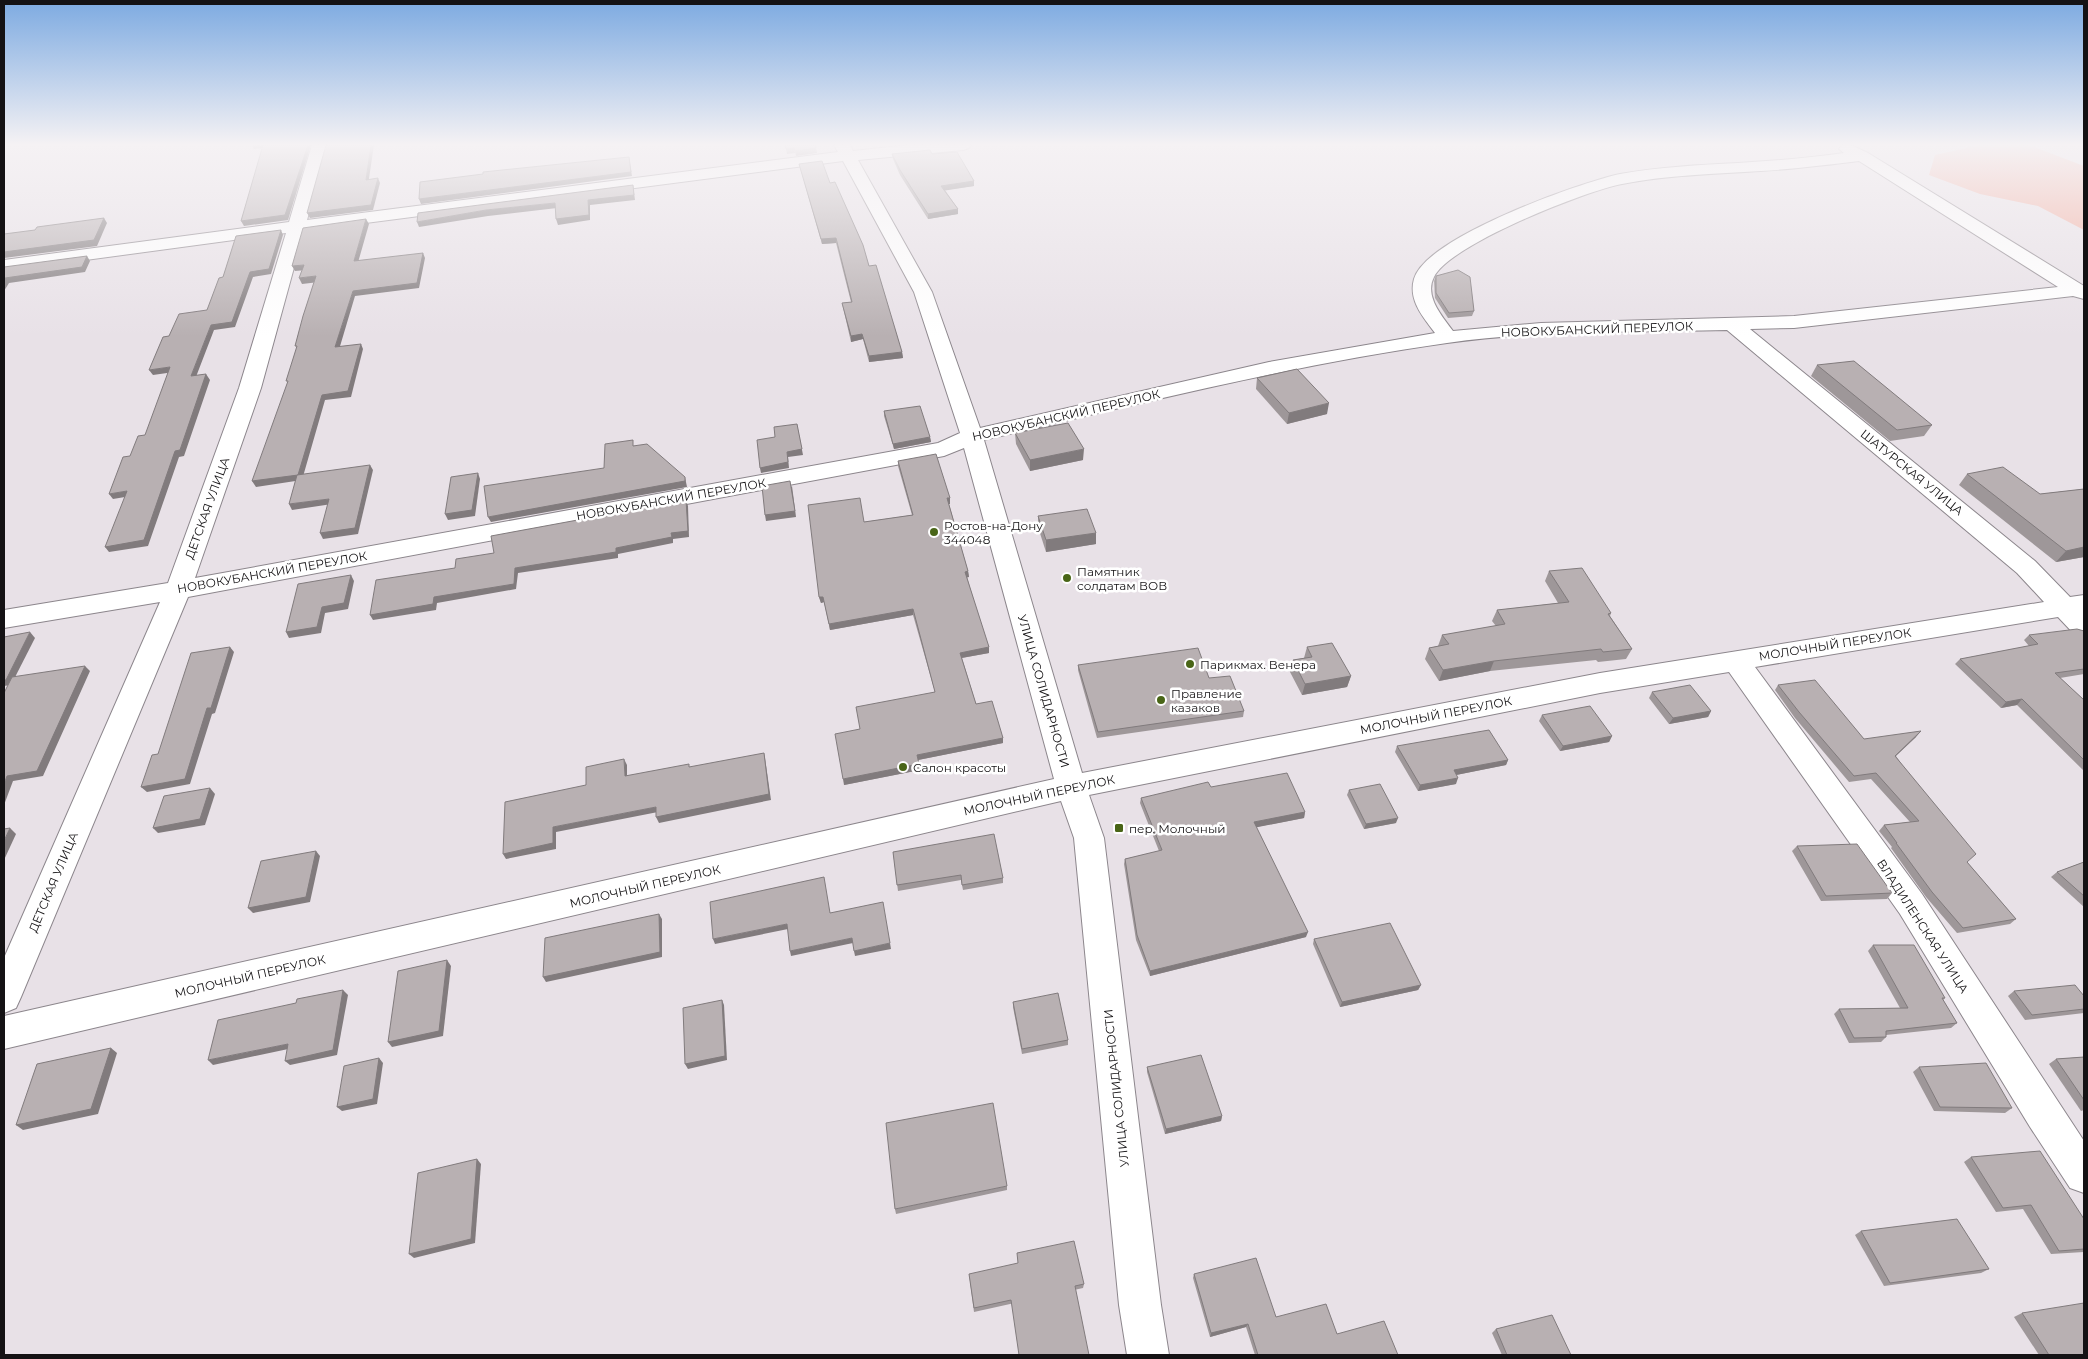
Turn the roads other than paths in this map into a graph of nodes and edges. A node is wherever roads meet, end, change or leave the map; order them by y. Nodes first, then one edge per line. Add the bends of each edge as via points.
1 (301, 208) edge
2 (419, 208) edge
3 (877, 208) edge
4 (1539, 208) edge
5 (1946, 208) edge
6 (296, 225) junction
7 (4, 265) edge
8 (2081, 292) edge
9 (1732, 324) junction
10 (1448, 337) junction
11 (972, 436) junction
12 (178, 590) junction
13 (2074, 605) edge
14 (4, 619) edge
15 (2084, 628) edge
16 (1735, 660) junction
17 (1071, 787) junction
18 (4, 997) edge
19 (4, 1033) edge
20 (2084, 1174) edge
21 (1148, 1355) edge

1 - 6 street, ДЕТСКАЯ УЛИЦА
2 - 6 street
3 - 11 street, УЛИЦА СОЛИДАРНОСТИ via 923,292
4 - 10 street via 1481,232 1446,253 1425,274 1421,293
5 - 8 street
6 - 7 street
6 - 12 street, ДЕТСКАЯ УЛИЦА via 250,388
8 - 9 street, НОВОКУБАНСКИЙ ПЕРЕУЛОК via 1794,322
9 - 10 street, НОВОКУБАНСКИЙ ПЕРЕУЛОК via 1541,329
9 - 13 street, ШАТУРСКАЯ УЛИЦА
10 - 11 street, НОВОКУБАНСКИЙ ПЕРЕУЛОК via 1269,368
11 - 12 street, НОВОКУБАНСКИЙ ПЕРЕУЛОК via 944,449
11 - 17 street, УЛИЦА СОЛИДАРНОСТИ
12 - 14 street, НОВОКУБАНСКИЙ ПЕРЕУЛОК
12 - 18 street, ДЕТСКАЯ УЛИЦА
13 - 15 street, ШАТУРСКАЯ УЛИЦА
13 - 16 street, МОЛОЧНЫЙ ПЕРЕУЛОК
16 - 17 street, МОЛОЧНЫЙ ПЕРЕУЛОК via 1600,683
16 - 20 street, ВЛАДИЛЕНСКАЯ УЛИЦА via 1911,904
17 - 19 street, МОЛОЧНЫЙ ПЕРЕУЛОК
17 - 21 street, УЛИЦА СОЛИДАРНОСТИ via 1089,838

